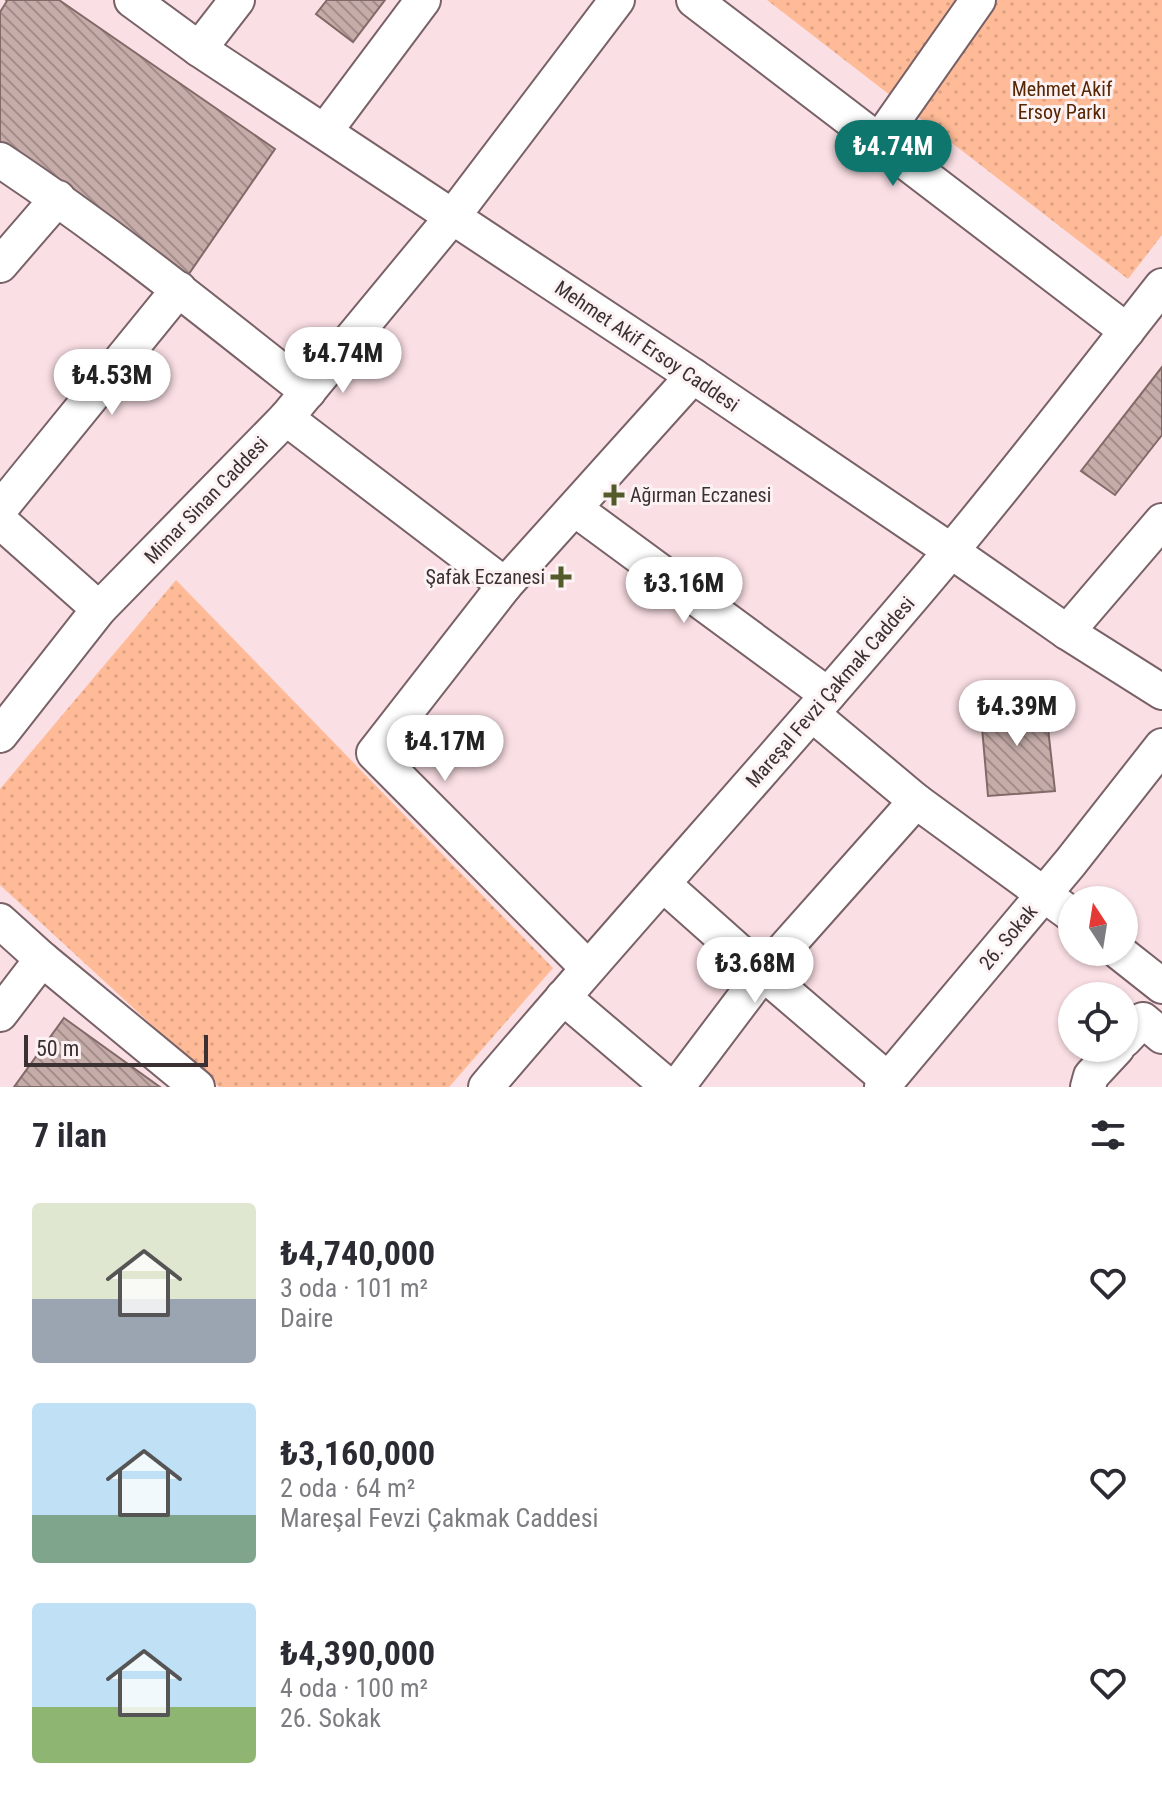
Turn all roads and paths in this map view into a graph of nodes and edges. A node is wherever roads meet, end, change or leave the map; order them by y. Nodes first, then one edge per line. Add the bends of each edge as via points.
1 (132, 0) edge
2 (237, 0) edge
3 (423, 0) edge
4 (617, 0) edge
5 (694, 0) edge
6 (978, 0) edge
7 (199, 49) junction
8 (325, 131) junction
9 (879, 141) junction
10 (0, 160) edge
11 (58, 198) junction
12 (453, 216) junction
13 (0, 265) edge
14 (179, 289) junction
15 (1161, 290) edge
16 (1127, 331) junction
17 (693, 376) junction
18 (308, 392) junction
19 (286, 418) junction
20 (0, 509) edge
21 (575, 509) junction
22 (0, 521) edge
23 (1162, 521) edge
24 (951, 551) junction
25 (505, 585) junction
26 (99, 609) junction
27 (1067, 632) junction
28 (1162, 692) edge
29 (820, 704) junction
30 (0, 735) edge
31 (1162, 746) edge
32 (916, 801) junction
33 (663, 884) junction
34 (1045, 893) junction
35 (1058, 904) edge
36 (0, 921) edge
37 (42, 959) junction
38 (1137, 966) edge
39 (588, 968) junction
40 (763, 973) junction
41 (1162, 986) edge
42 (563, 997) junction
43 (0, 1014) edge
44 (1138, 1025) edge
45 (1162, 1036) edge
46 (1104, 1062) edge
47 (885, 1084) edge
48 (197, 1087) edge
49 (486, 1087) edge
50 (669, 1087) edge
51 (677, 1087) edge
52 (1088, 1087) edge

1 - 7 street, Mehmet Akif Ersoy Caddesi
2 - 7 street
3 - 8 street
4 - 12 street, Mimar Sinan Caddesi
5 - 9 street
6 - 9 street
7 - 8 street, Mehmet Akif Ersoy Caddesi
8 - 12 street, Mehmet Akif Ersoy Caddesi
9 - 16 street
10 - 11 street
11 - 13 street
11 - 14 street
12 - 17 street, Mehmet Akif Ersoy Caddesi
12 - 18 street, Mimar Sinan Caddesi
14 - 18 street
14 - 20 street
15 - 16 street, Mareşal Fevzi Çakmak Caddesi
16 - 24 street, Mareşal Fevzi Çakmak Caddesi
17 - 21 street
17 - 24 street, Mehmet Akif Ersoy Caddesi
18 - 19 street, Mimar Sinan Caddesi
19 - 25 street
19 - 26 street, Mimar Sinan Caddesi
21 - 25 street
21 - 29 street
22 - 26 street
23 - 27 street
24 - 27 street, Mehmet Akif Ersoy Caddesi
24 - 29 street, Mareşal Fevzi Çakmak Caddesi
25 - 39 street via 374,753
26 - 30 street, Mimar Sinan Caddesi
27 - 28 street, Mehmet Akif Ersoy Caddesi
29 - 32 street
29 - 33 street, Mareşal Fevzi Çakmak Caddesi
31 - 34 street, 26. Sokak
32 - 34 street
32 - 40 street
33 - 39 street, Mareşal Fevzi Çakmak Caddesi
33 - 40 street
34 - 35 street
34 - 47 street, 26. Sokak
36 - 37 street
37 - 43 street
37 - 48 street
38 - 41 street
39 - 42 street, Mareşal Fevzi Çakmak Caddesi
40 - 47 street
40 - 51 street
42 - 49 street, Mareşal Fevzi Çakmak Caddesi
42 - 50 street
44 - 45 street via 1143,1020
46 - 52 street

